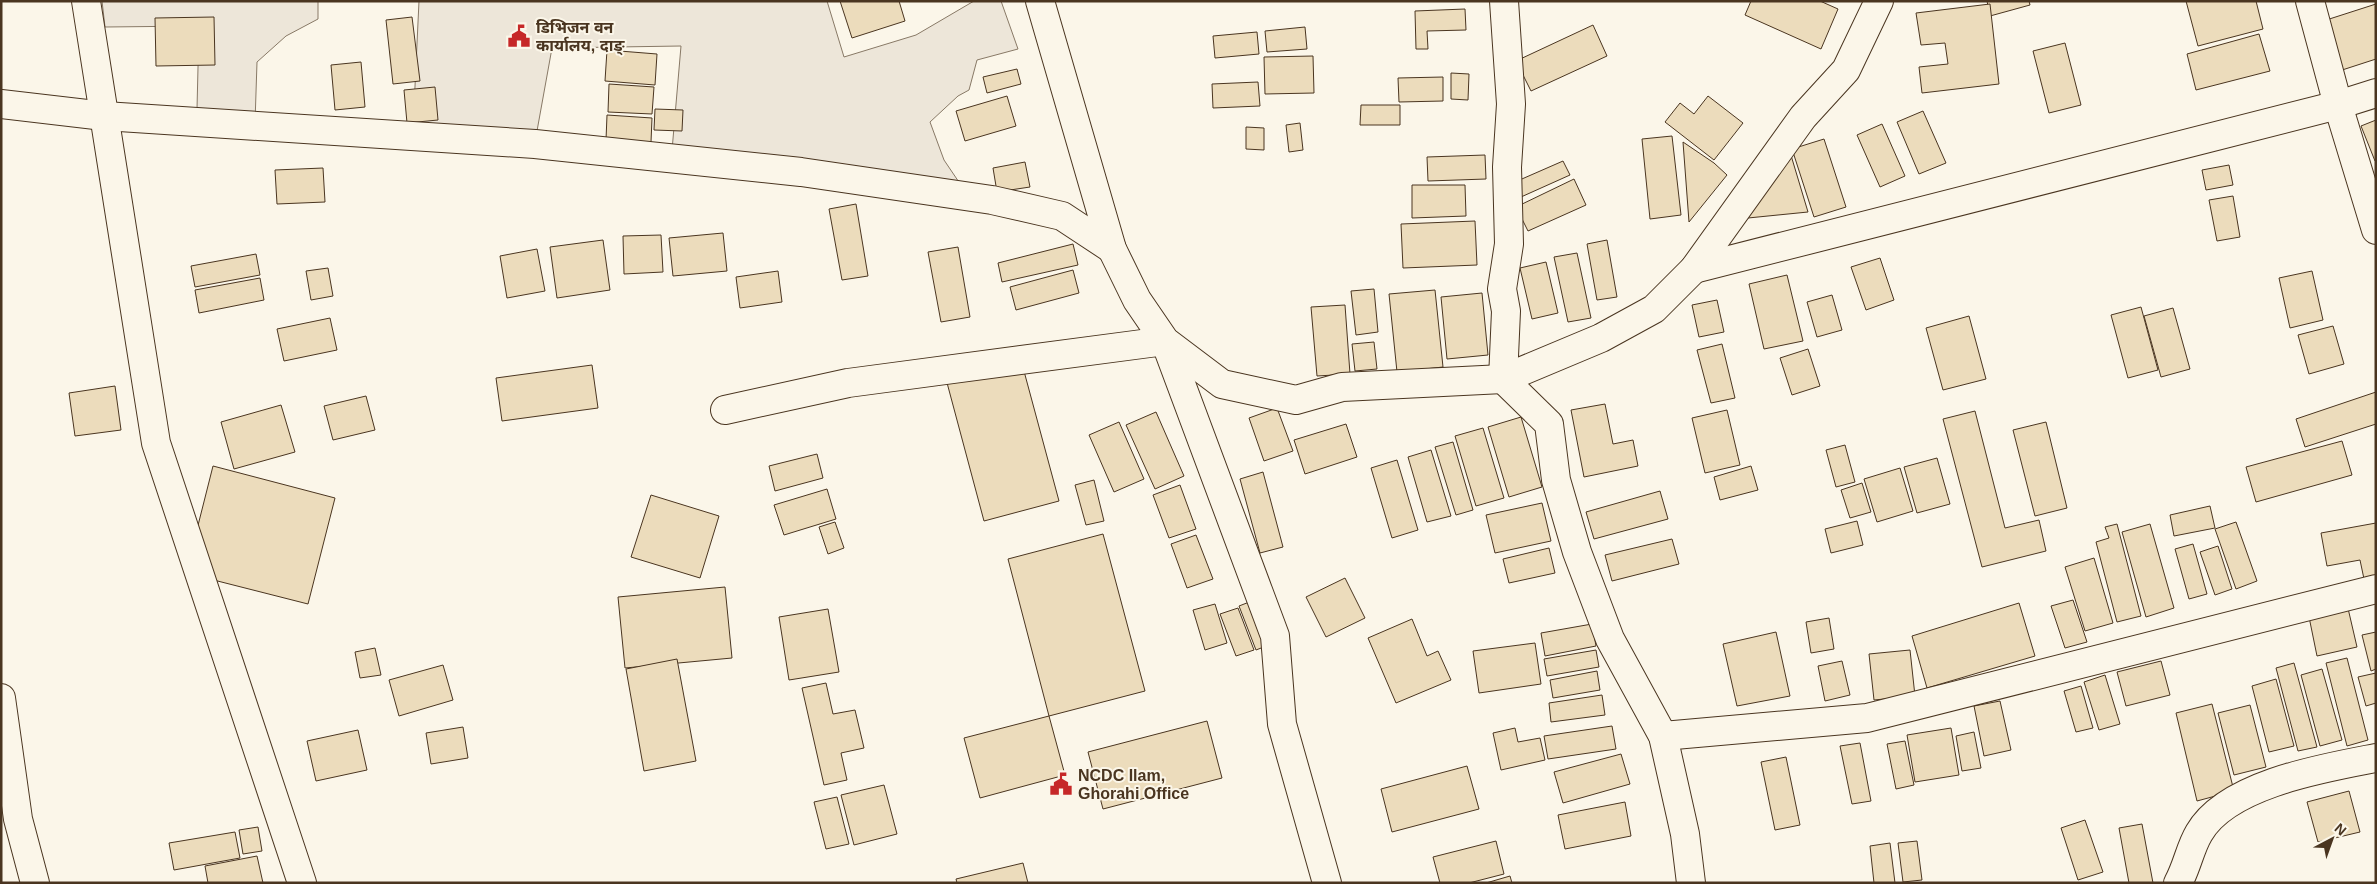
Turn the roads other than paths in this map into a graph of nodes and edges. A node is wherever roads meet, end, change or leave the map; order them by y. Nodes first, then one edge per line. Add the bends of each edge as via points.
1 (86, 1) edge
2 (1040, 1) edge
3 (1504, 1) edge
4 (2310, 1) edge
5 (1877, 2) edge
6 (2376, 93) edge
7 (1, 104) edge
8 (2338, 105) junction
9 (104, 116) junction
10 (2376, 230) edge
11 (1112, 249) junction
12 (1694, 270) junction
13 (1165, 341) junction
14 (1504, 379) junction
15 (725, 410) dead end
16 (2376, 590) edge
17 (1, 698) edge
18 (1663, 736) junction
19 (2376, 758) edge
20 (35, 883) edge
21 (302, 883) edge
22 (1327, 883) edge
23 (1690, 883) edge
24 (2178, 883) edge

1 - 9 street
2 - 11 street
3 - 14 street via 1511,104 1507,167 1509,244 1502,288 1506,311
4 - 8 street
5 - 12 street via 1846,70 1803,117
6 - 8 street
7 - 9 street
8 - 10 street
8 - 12 street
9 - 11 street via 535,144 801,172 992,200 1062,216
9 - 21 street via 156,443
11 - 13 street via 1137,300
12 - 14 street via 1654,309 1602,338
13 - 14 street via 1222,384 1296,400 1342,387
13 - 15 street via 848,383
13 - 22 street via 1275,636 1282,724
14 - 18 street via 1549,424 1556,480 1577,552 1610,639
16 - 18 street via 1867,718
17 - 20 street via 18,819
18 - 23 street via 1685,834
19 - 24 street via 2265,784 2221,807 2199,832

